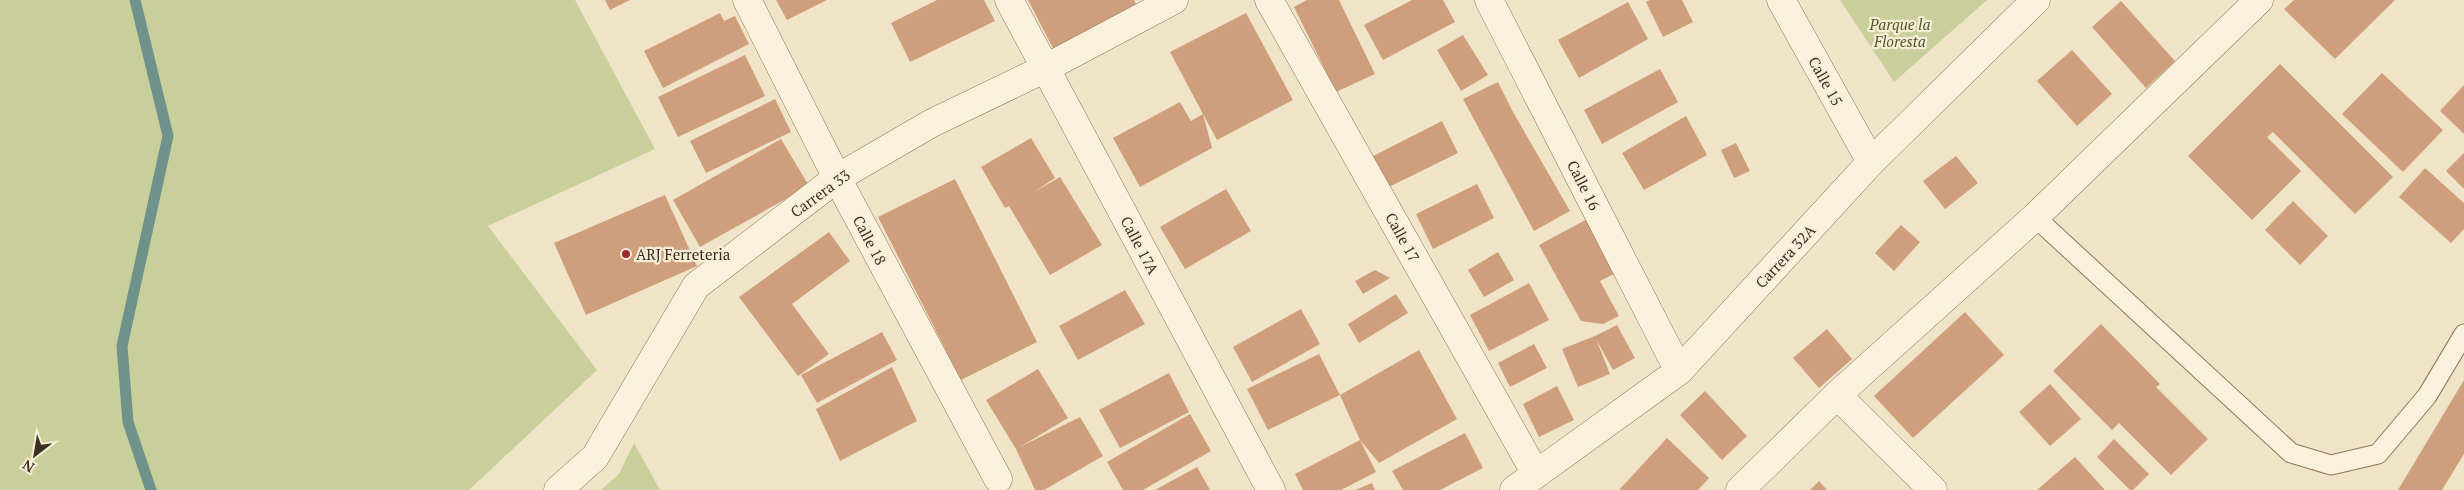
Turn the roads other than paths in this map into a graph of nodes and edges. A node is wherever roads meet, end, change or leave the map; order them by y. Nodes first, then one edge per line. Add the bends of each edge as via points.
1 (747, 0) edge
2 (1009, 0) edge
3 (1174, 0) edge
4 (1270, 0) edge
5 (1489, 0) edge
6 (1781, 0) edge
7 (2036, 0) edge
8 (2259, 0) edge
9 (1044, 69) junction
10 (1872, 162) junction
11 (837, 178) junction
12 (2036, 217) junction
13 (2464, 334) edge
14 (1679, 371) junction
15 (1837, 395) junction
16 (1536, 474) junction
17 (998, 479) dead end
18 (558, 490) edge
19 (1271, 490) edge
20 (1514, 490) edge
21 (1740, 490) edge
22 (1933, 490) edge

1 - 11 street, Calle 18
2 - 9 street, Calle 17A
3 - 9 street, Carrera 33
4 - 16 street, Calle 17
5 - 14 street, Calle 16
6 - 10 street, Calle 15
7 - 10 street, Carrera 32A
8 - 12 street
9 - 11 street, Carrera 33 via 932,123
9 - 19 street, Calle 17A
10 - 14 street, Carrera 32A
11 - 17 street, Calle 18
11 - 18 street, Carrera 33 via 696,286 595,457
12 - 13 lane via 2291,453 2330,465 2378,454 2427,396
12 - 15 street
14 - 16 street, Carrera 32A
15 - 21 street
15 - 22 street
16 - 20 street, Carrera 32A

